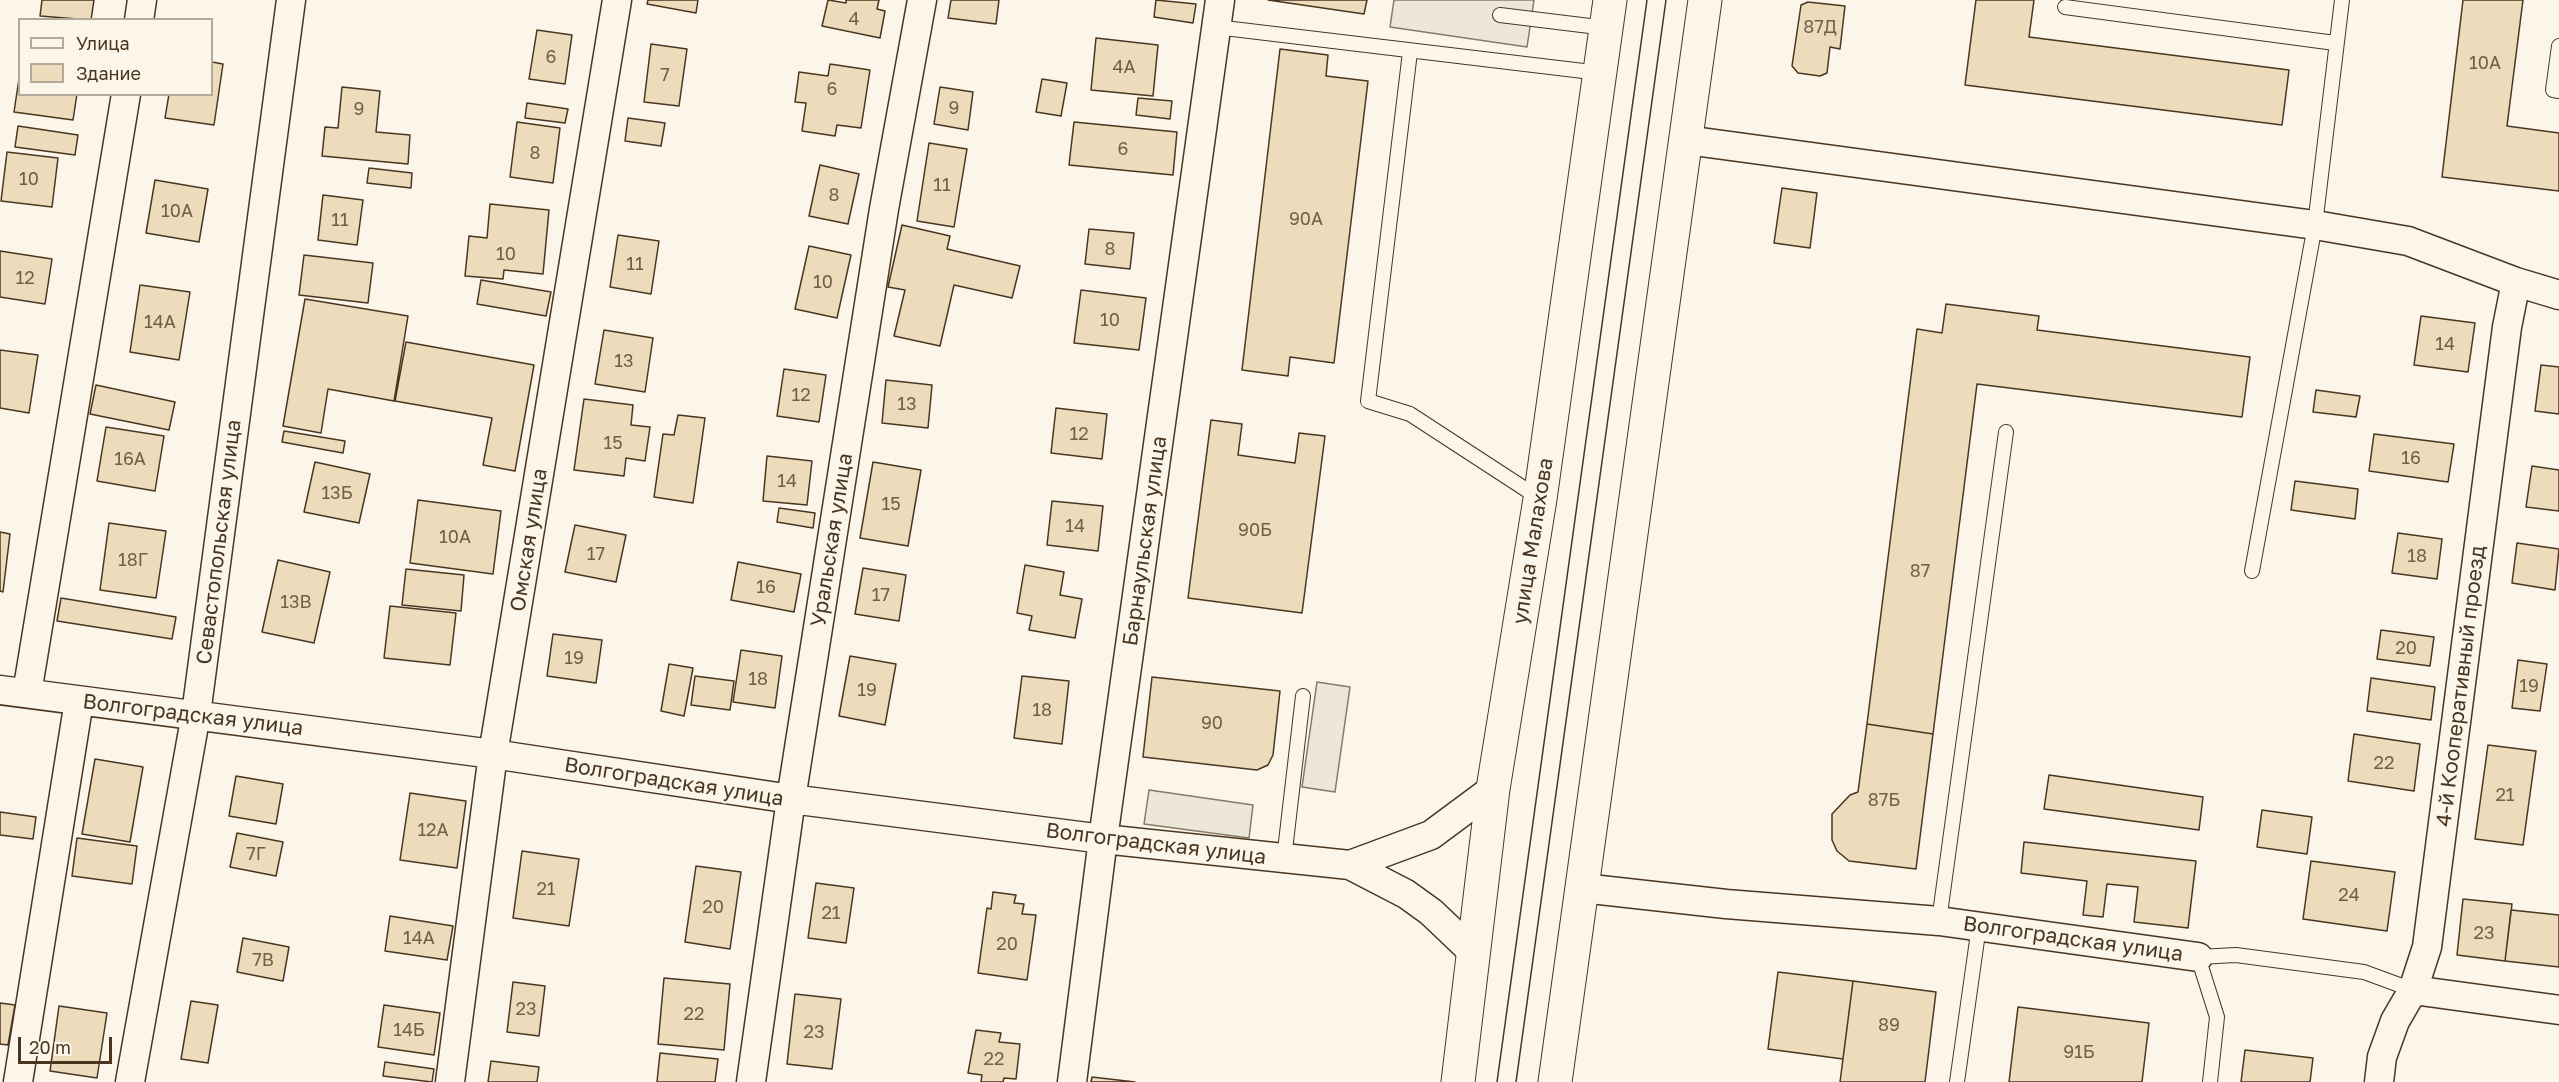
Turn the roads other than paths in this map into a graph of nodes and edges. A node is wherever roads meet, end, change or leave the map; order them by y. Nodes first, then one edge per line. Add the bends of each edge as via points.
1 (142, 0) edge
2 (291, 0) edge
3 (617, 0) edge
4 (921, 0) edge
5 (1706, 0) edge
6 (2342, 0) edge
7 (2065, 7) dead end
8 (1218, 14) edge
9 (1608, 14) edge
10 (1500, 15) dead end
11 (139, 18) edge
12 (2335, 43) junction
13 (2559, 46) edge
14 (1410, 52) junction
15 (1600, 73) junction
16 (2559, 91) edge
17 (126, 96) edge
18 (1686, 140) junction
19 (2315, 225) junction
20 (2516, 282) junction
21 (2559, 295) edge
22 (2006, 432) dead end
23 (1540, 498) junction
24 (2252, 571) dead end
25 (13, 692) edge
26 (1303, 696) dead end
27 (79, 701) junction
28 (196, 714) junction
29 (493, 754) junction
30 (1493, 789) junction
31 (791, 799) junction
32 (1103, 839) junction
33 (1284, 859) junction
34 (1350, 865) junction
35 (1582, 888) junction
36 (1939, 921) junction
37 (1979, 926) junction
38 (1472, 951) junction
39 (2198, 957) junction
40 (2414, 990) junction
41 (2559, 1010) edge
42 (18, 1082) edge
43 (130, 1082) edge
44 (450, 1082) edge
45 (751, 1082) edge
46 (1072, 1082) edge
47 (1458, 1082) edge
48 (1555, 1082) edge
49 (1957, 1082) edge
50 (2210, 1082) edge
51 (2379, 1082) edge

1 - 11 street
2 - 28 street, Севастопольская улица
3 - 29 street, Омская улица
4 - 31 street, Уральская улица via 882,221
5 - 18 main road
6 - 12 lane
7 - 12 lane
8 - 14 lane
8 - 32 street, Барнаульская улица
9 - 10 lane
9 - 15 main road, улица Малахова
12 - 19 lane
13 - 16 lane via 2553,90
14 - 15 lane
14 - 23 lane via 1368,401 1410,414
15 - 23 main road, улица Малахова
17 - 25 street
18 - 19 street
18 - 35 main road
19 - 20 street via 2408,241
19 - 24 lane
20 - 21 street
20 - 40 street, 4-й Кооперативный проезд via 2427,948
22 - 36 lane
23 - 30 main road, улица Малахова
25 - 27 street, Волгоградская улица
26 - 33 lane
27 - 28 street, Волгоградская улица
27 - 42 street
28 - 29 street, Волгоградская улица
28 - 43 street, Севастопольская улица
29 - 31 street, Волгоградская улица
29 - 44 street, Омская улица
30 - 34 street, Волгоградская улица via 1431,835
30 - 38 main road, улица Малахова
31 - 32 street, Волгоградская улица
31 - 45 street, Уральская улица
32 - 33 street, Волгоградская улица
32 - 46 street, Барнаульская улица
33 - 34 street, Волгоградская улица
34 - 38 street, Волгоградская улица via 1406,894
35 - 36 street, Волгоградская улица
35 - 48 main road
36 - 37 street, Волгоградская улица
37 - 39 street, Волгоградская улица
37 - 49 lane
38 - 47 main road, улица Малахова
39 - 40 lane, Волгоградская улица via 2236,955 2364,972
39 - 50 lane via 2217,1017
40 - 41 street, Волгоградская улица
40 - 51 street, 4-й Кооперативный проезд via 2395,1021 2382,1057

